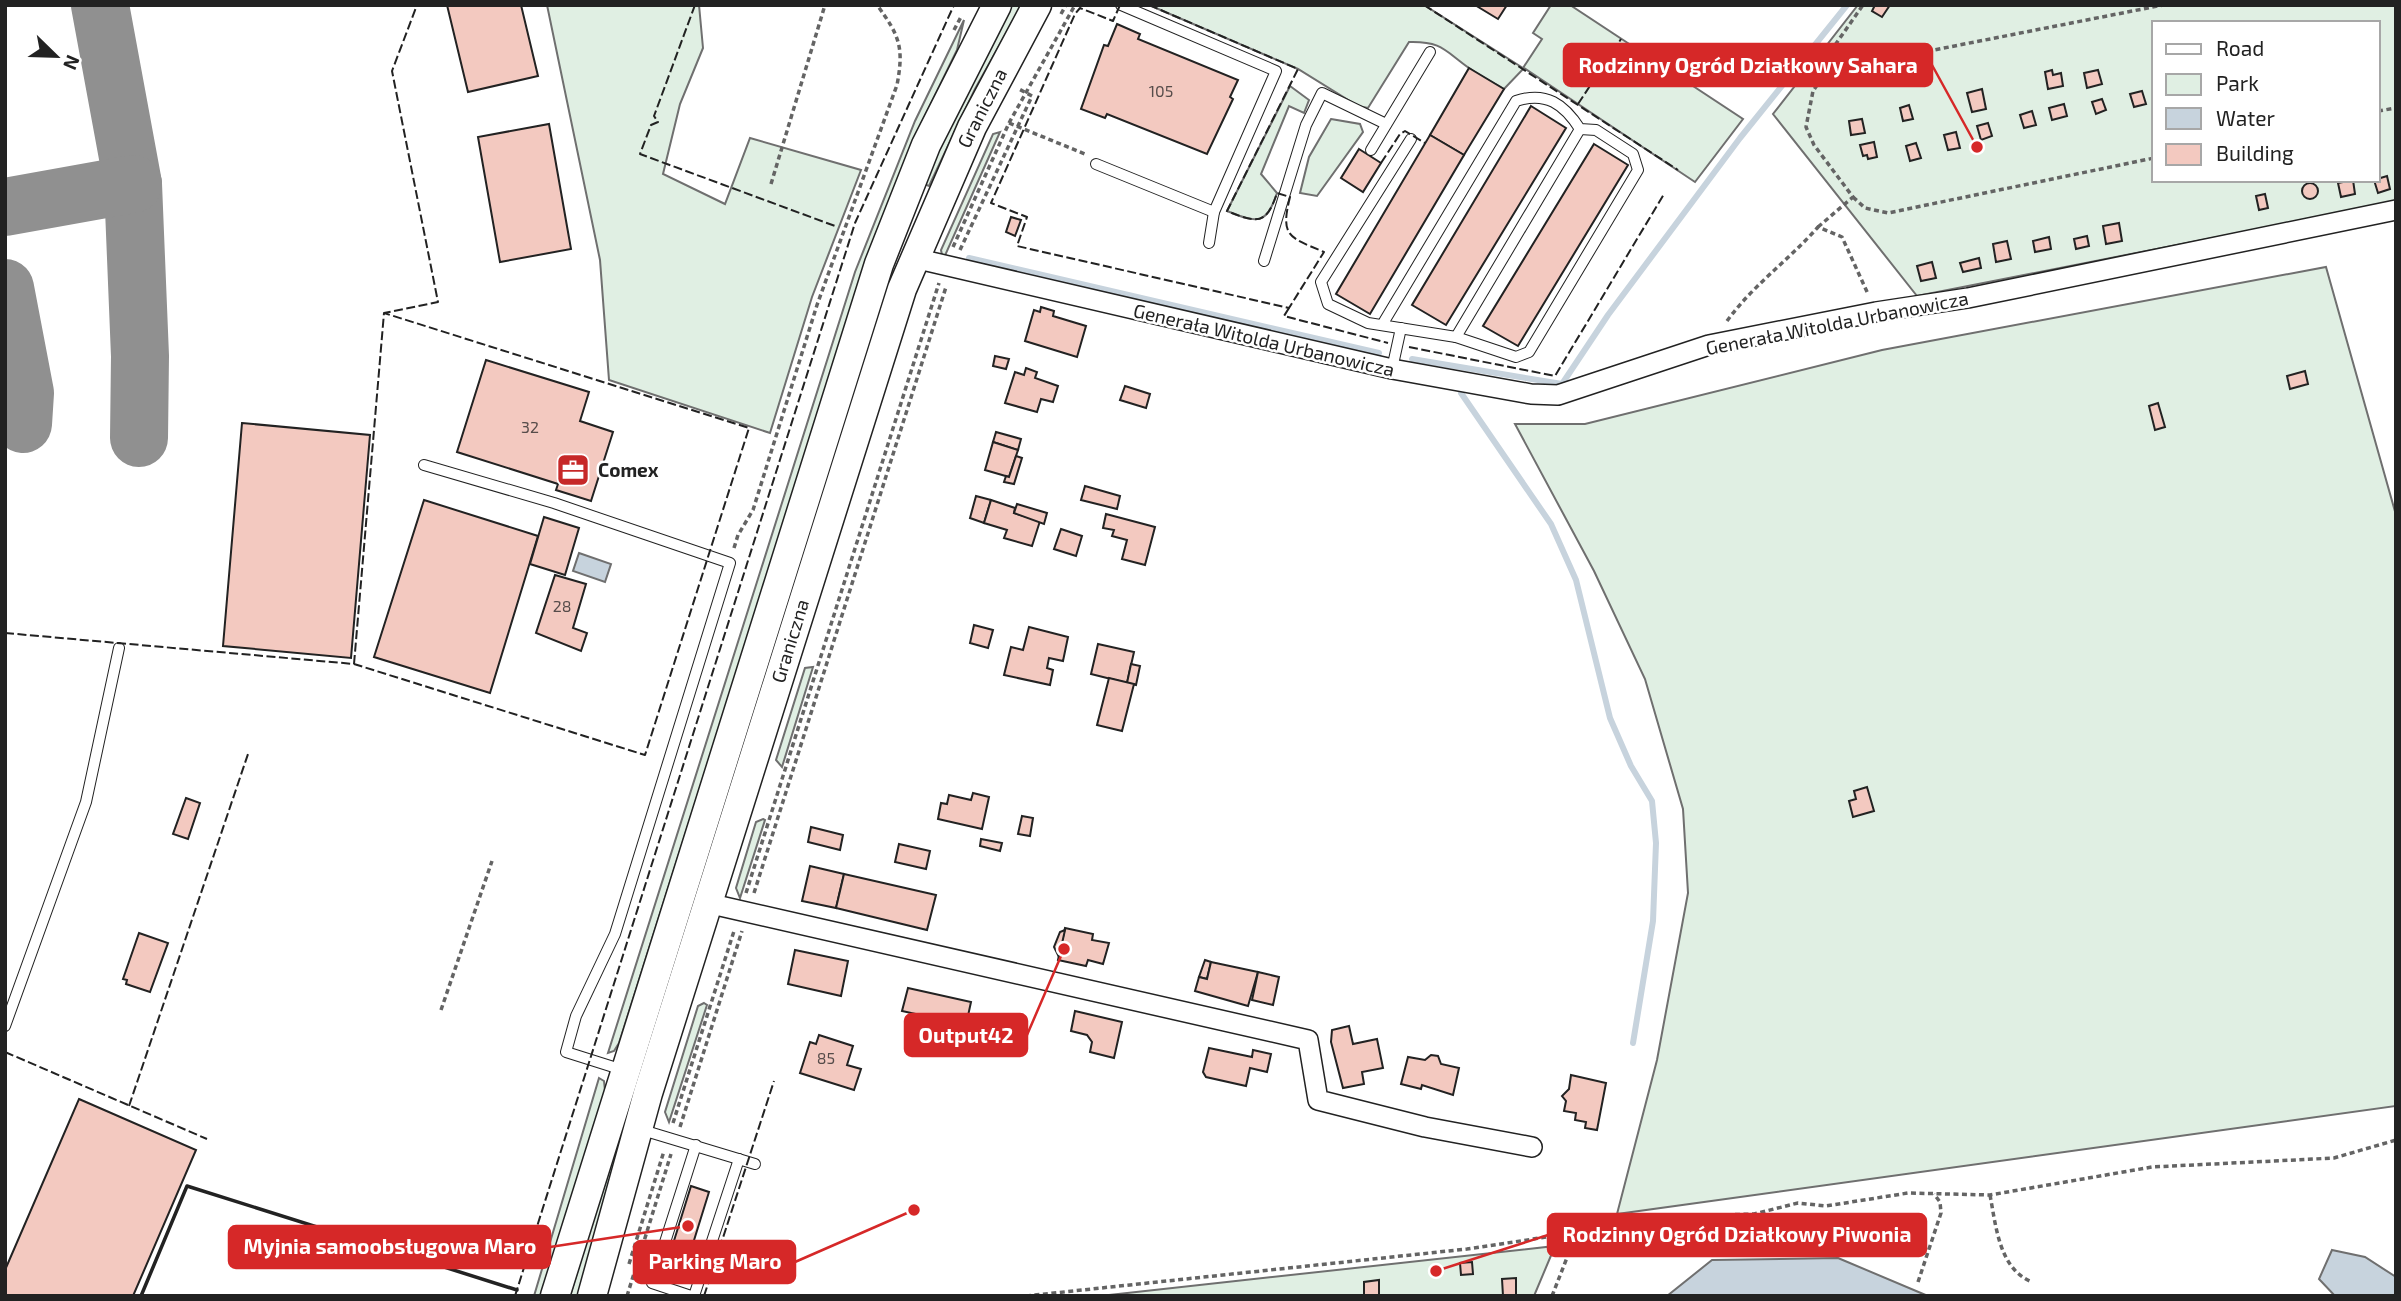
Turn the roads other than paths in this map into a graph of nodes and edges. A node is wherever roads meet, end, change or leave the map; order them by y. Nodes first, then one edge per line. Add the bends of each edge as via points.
1 (997, 5) edge
2 (1037, 5) edge
3 (1121, 5) edge
4 (1430, 52) dead end
5 (1387, 124) junction
6 (1580, 129) junction
7 (1411, 139) dead end
8 (1371, 150) dead end
9 (1096, 164) road end
10 (2396, 210) edge
11 (1214, 212) junction
12 (1209, 243) dead end
13 (914, 258) junction
14 (1264, 261) dead end
15 (1382, 325) junction
16 (1401, 328) junction
17 (1456, 337) junction
18 (1392, 369) junction
19 (424, 465) dead end
20 (119, 649) dead end
21 (707, 903) junction
22 (5, 1026) edge
23 (624, 1071) junction
24 (638, 1129) junction
25 (696, 1145) junction
26 (1532, 1147) dead end
27 (739, 1159) junction
28 (755, 1164) dead end
29 (555, 1296) edge
30 (592, 1296) edge
31 (692, 1296) edge

1 - 23 main road, Graniczna via 926,145 879,264
2 - 13 main road, Graniczna via 972,127
3 - 11 lane via 1276,71
4 - 5 lane
5 - 8 lane
5 - 14 lane via 1322,93 1306,125
6 - 15 lane via 1570,114 1546,98 1516,101
6 - 17 lane
6 - 17 lane via 1597,130 1633,154 1638,170 1631,182 1529,352 1517,357
7 - 15 lane via 1321,282 1328,304
9 - 11 lane
10 - 18 street, Generała Witolda Urbanowicza via 1968,298 1709,345 1558,395
11 - 12 lane
13 - 18 street, Generała Witolda Urbanowicza
13 - 21 main road, Graniczna
15 - 16 lane
16 - 17 lane
16 - 18 lane
19 - 23 lane via 554,503 730,564 615,934 576,1016 566,1052
20 - 22 lane via 86,802
21 - 24 main road, Graniczna
21 - 26 street via 1308,1040 1318,1100
23 - 29 main road, Graniczna
24 - 25 lane
24 - 30 main road, Graniczna
25 - 27 lane
25 - 31 lane via 652,1283
27 - 28 lane
27 - 31 lane

